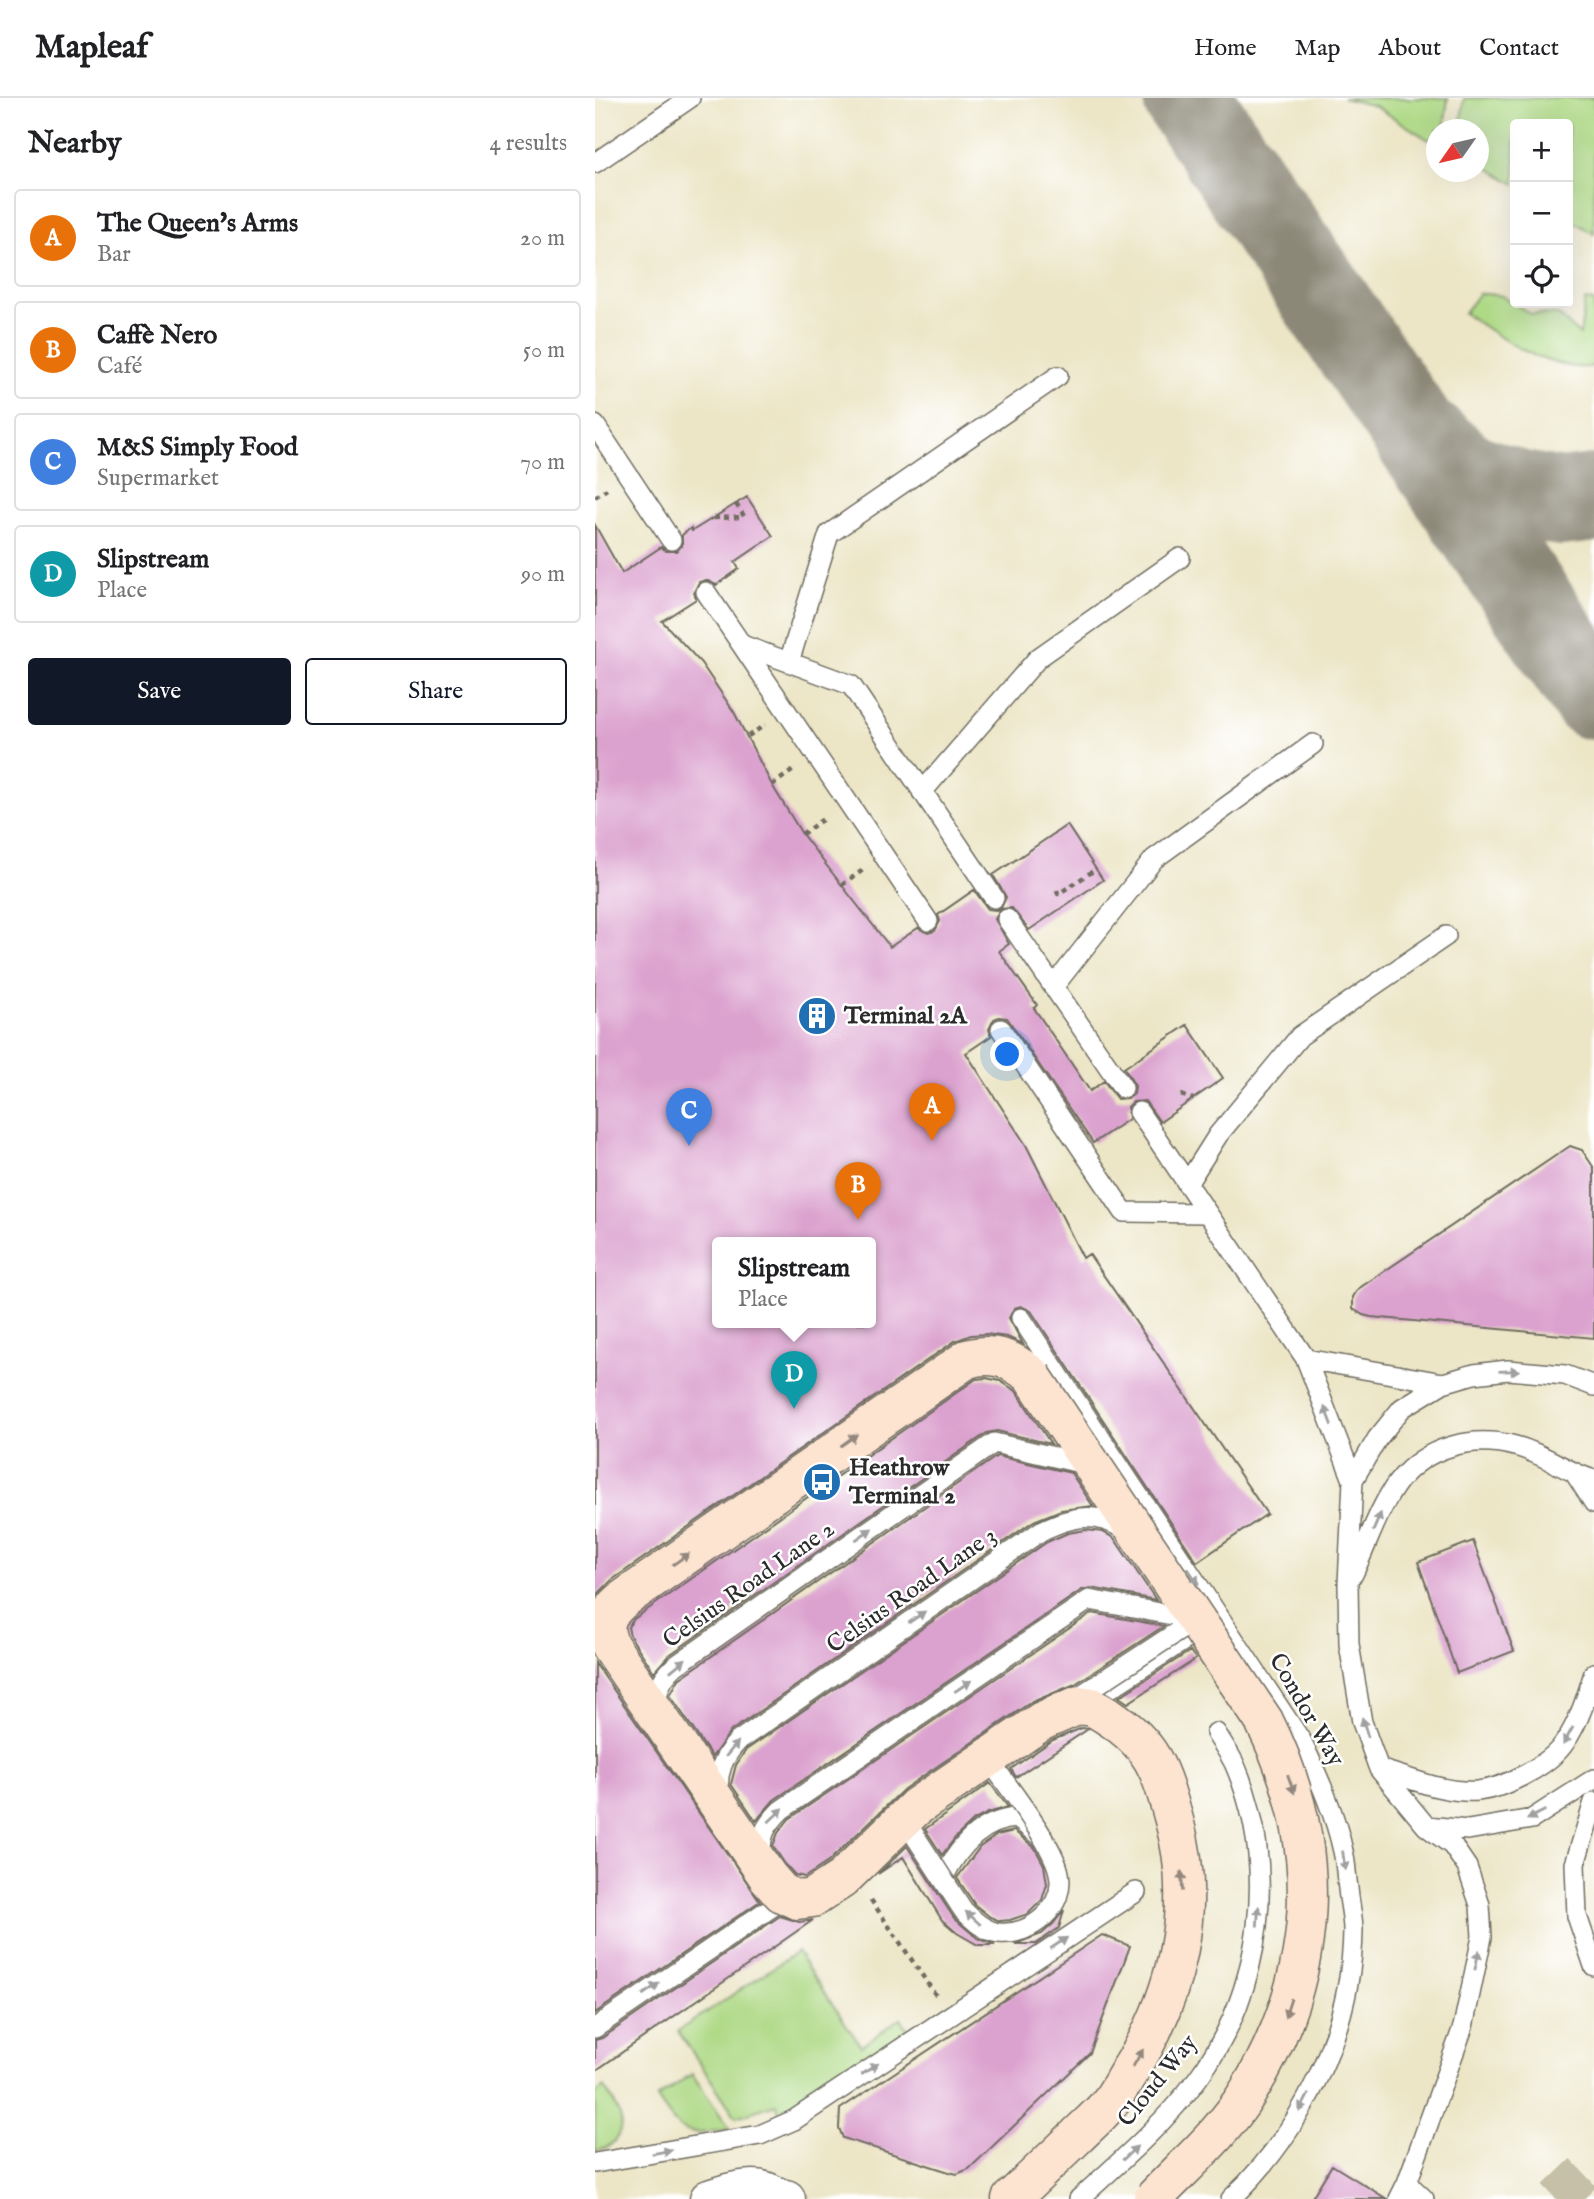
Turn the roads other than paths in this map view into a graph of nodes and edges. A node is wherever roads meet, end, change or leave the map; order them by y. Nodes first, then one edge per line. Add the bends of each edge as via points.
1 (690, 98) edge
2 (595, 163) edge
3 (1058, 376) dead end
4 (595, 425) edge
5 (671, 540) dead end
6 (1180, 558) dead end
7 (706, 592) dead end
8 (742, 645) junction
9 (789, 662) junction
10 (1313, 744) dead end
11 (922, 792) junction
12 (994, 898) dead end
13 (1007, 919) dead end
14 (928, 921) dead end
15 (1445, 936) dead end
16 (1053, 986) junction
17 (1001, 1029) dead end
18 (1123, 1088) dead end
19 (1139, 1112) dead end
20 (1187, 1185) junction
21 (1206, 1213) junction
22 (1021, 1318) dead end
23 (1306, 1359) junction
24 (1443, 1383) junction
25 (1594, 1386) edge
26 (1092, 1465) junction
27 (1585, 1477) edge
28 (1353, 1479) junction
29 (1594, 1503) edge
30 (1348, 1584) junction
31 (1174, 1587) junction
32 (1209, 1618) junction
33 (1594, 1673) edge
34 (1042, 1721) junction
35 (663, 1724) junction
36 (1216, 1733) dead end
37 (988, 1758) junction
38 (1379, 1769) junction
39 (1594, 1779) edge
40 (1594, 1802) edge
41 (724, 1812) junction
42 (904, 1819) junction
43 (1426, 1826) junction
44 (1044, 1840) junction
45 (768, 1877) junction
46 (943, 1878) junction
47 (1136, 1892) dead end
48 (1594, 1912) edge
49 (1582, 1933) junction
50 (1594, 1965) edge
51 (595, 2028) edge
52 (595, 2163) edge
53 (1403, 2191) edge
54 (709, 2199) edge
55 (786, 2199) edge
56 (1011, 2199) edge
57 (1079, 2199) edge
58 (1153, 2199) edge
59 (1231, 2199) edge
60 (1424, 2199) edge

1 - 2 lane
3 - 9 lane via 829,534
4 - 5 lane
6 - 11 lane via 1038,659
7 - 8 lane
8 - 9 lane
8 - 14 lane
9 - 11 lane via 851,685
10 - 16 lane via 1154,859
11 - 12 lane
13 - 16 lane
15 - 20 lane via 1300,1036 1218,1135
16 - 18 lane
17 - 21 lane via 1124,1212
19 - 20 lane
20 - 21 lane
21 - 23 lane
22 -> 32 lane, Condor Way via 1154,1519
23 - 24 lane
28 -> 23 lane
24 -> 25 lane via 1508,1370 1565,1375
24 - 28 lane via 1402,1408
26 - 31 street, bridge
35 -> 26 lane, Celsius Road Lane 2, bridge via 657,1693 675,1666 994,1443
35 -> 26 street, bridge via 610,1646 605,1620 613,1608 954,1367 990,1355 1019,1364 1032,1376
27 - 29 lane
30 -> 27 lane via 1399,1481 1438,1450 1487,1440 1517,1446
28 - 30 lane
38 -> 30 lane via 1362,1722 1349,1644
31 - 32 street, bridge
41 -> 31 lane, Celsius Road Lane 3, bridge via 718,1773 738,1741 1041,1531 1065,1519 1113,1522 1135,1536
32 - 34 lane, bridge
45 -> 32 lane, bridge via 761,1839 781,1810 1089,1600
51 -> 32 lane
32 -> 58 street, bridge via 1277,1746 1296,1798 1308,1902 1289,2009 1266,2059 1247,2094
32 -> 59 lane, Condor Way via 1302,1742 1344,1852 1353,1930 1345,2000 1324,2066 1293,2124
33 -> 38 lane via 1565,1744 1516,1780 1478,1791 1442,1788
34 - 37 street, bridge
56 -> 34 street, bridge via 1107,2106 1138,2059 1175,1973 1184,1927 1178,1833 1156,1763 1143,1743 1093,1707 1079,1705
35 - 41 street, bridge
57 -> 36 lane, Cloud Way via 1136,2148 1199,2076 1234,2012 1248,1971 1260,1889 1256,1840 1234,1762
37 - 42 street, bridge
37 - 44 lane, bridge
38 - 43 lane
39 -> 43 lane via 1532,1819 1468,1830
40 - 49 lane via 1575,1864
41 - 45 street, bridge
42 - 45 street, bridge via 842,1879 813,1898 797,1900 782,1894
42 - 46 lane, bridge
53 -> 43 lane via 1463,2027 1482,1937 1480,1905 1467,1867 1452,1845
44 - 46 lane via 1017,1818 1003,1819 965,1843
44 -> 46 lane, bridge via 1056,1861 1060,1886 1049,1912 1027,1927 999,1933 984,1928 963,1910
52 -> 47 lane via 760,2135 794,2120
48 - 49 lane
49 - 50 lane
53 - 60 lane
54 - 55 street via 763,2190

